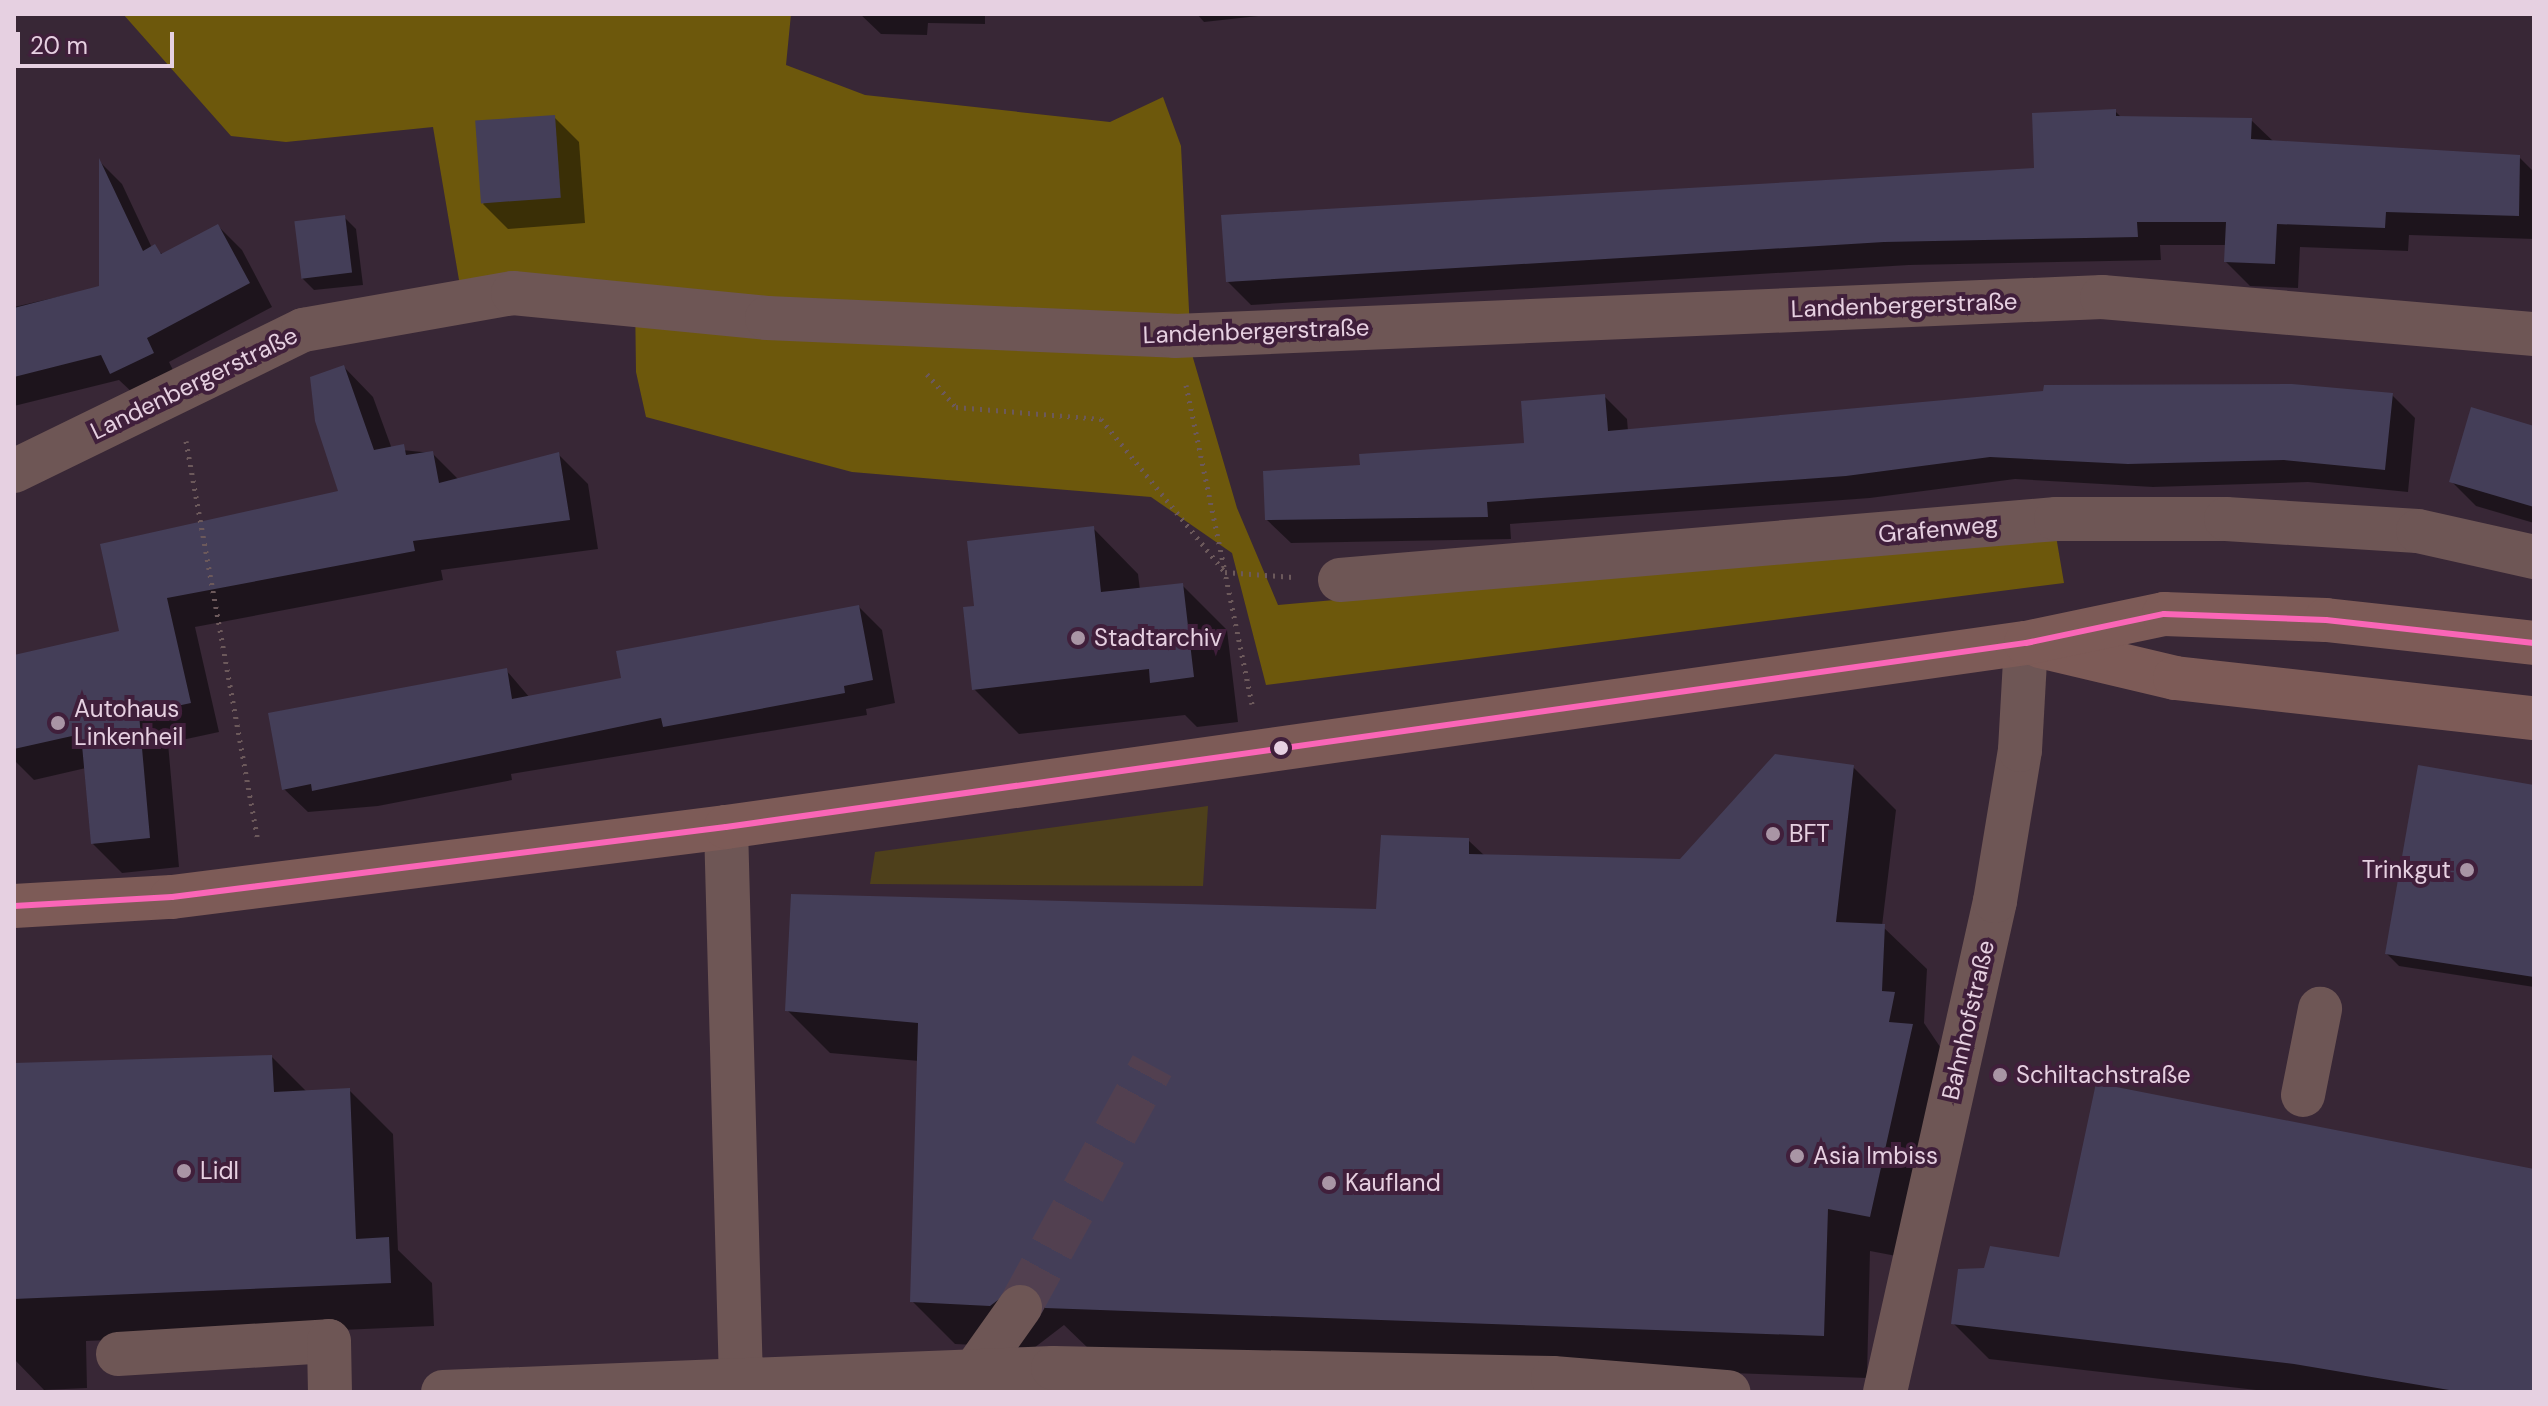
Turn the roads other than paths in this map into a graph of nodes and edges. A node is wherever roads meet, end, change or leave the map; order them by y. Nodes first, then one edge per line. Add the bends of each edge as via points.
1 (2534, 334) edge
2 (14, 471) edge
3 (2534, 557) edge
4 (1340, 580) road end
5 (2026, 643) junction
6 (2534, 643) edge
7 (2534, 718) edge
8 (726, 827) junction
9 (14, 906) edge
10 (2320, 1009) dead end
11 (2303, 1095) dead end
12 (1020, 1307) tunnel mouth
13 (118, 1354) dead end
14 (976, 1369) junction
15 (741, 1380) junction
16 (1052, 1380) edge
17 (1706, 1391) edge
18 (330, 1392) edge
19 (443, 1392) edge
20 (1885, 1392) edge

1 - 2 street, Landenbergerstraße via 2102,297 1175,336 767,318 513,293 303,330 173,388
3 - 4 street, Grafenweg via 2418,531 2226,519 2056,519
5 - 6 main road via 2164,614 2326,620
5 - 7 main road via 2175,678
5 - 8 main road
5 - 20 street, Bahnhofstraße via 2020,750 1995,901
8 - 9 main road via 265,885
8 - 15 street
10 - 11 street
12 - 14 street
13 - 18 street via 329,1341
14 - 15 street
14 - 16 street
15 - 19 street
16 - 17 street

